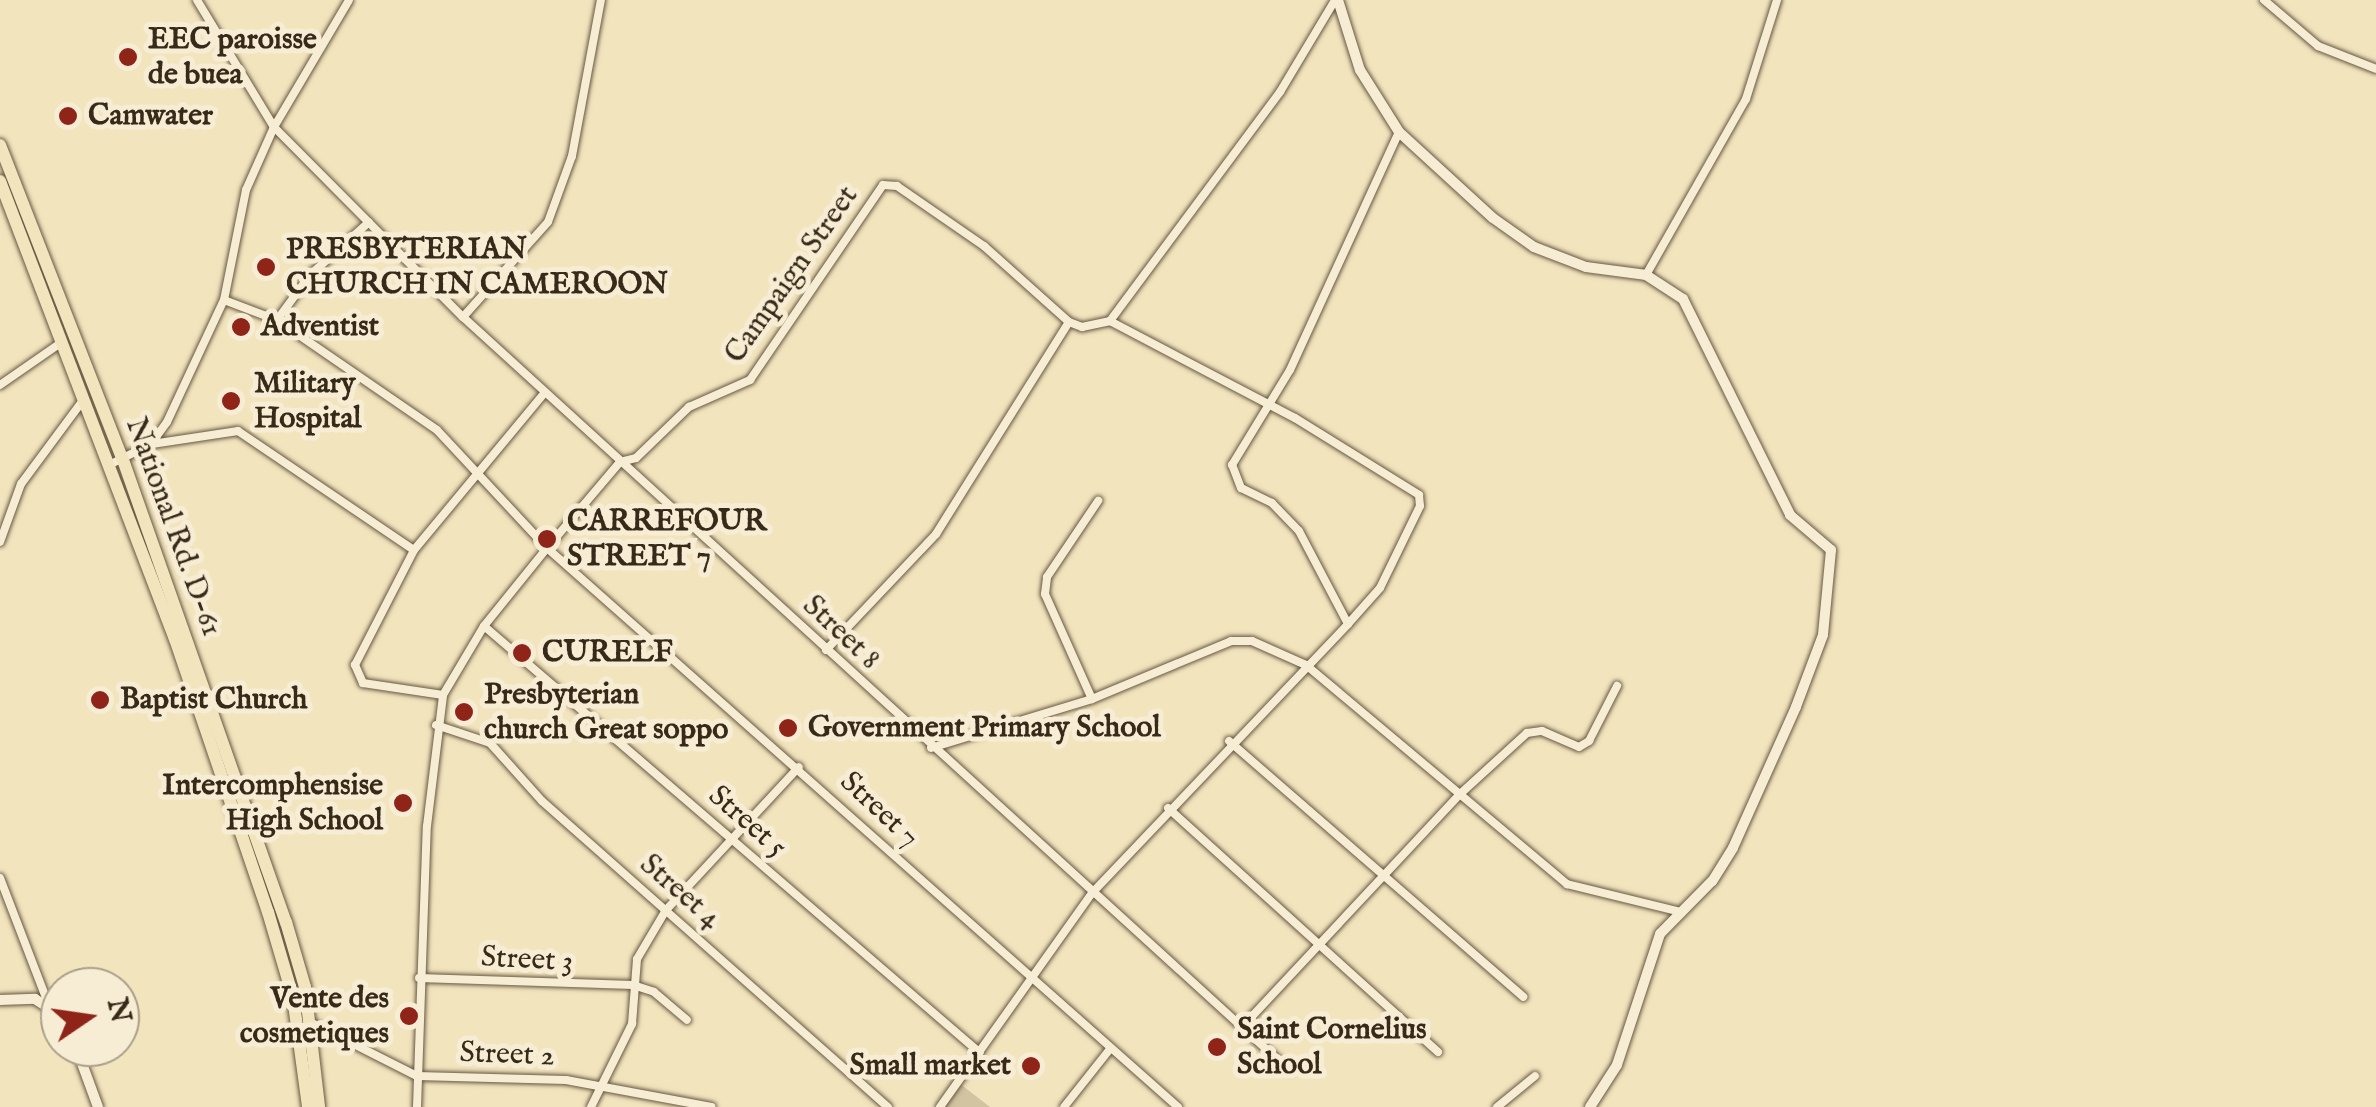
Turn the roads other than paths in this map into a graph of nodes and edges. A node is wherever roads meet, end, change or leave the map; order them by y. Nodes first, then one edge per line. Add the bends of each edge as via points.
1 (197, 0) edge
2 (349, 0) edge
3 (601, 0) edge
4 (1337, 0) edge
5 (1776, 0) edge
6 (2264, 0) edge
7 (2376, 69) edge
8 (274, 126) junction
9 (1400, 132) junction
10 (0, 145) edge
11 (0, 181) edge
12 (369, 222) junction
13 (1646, 275) junction
14 (224, 300) junction
15 (463, 317) junction
16 (277, 320) junction
17 (1110, 320) junction
18 (1068, 322) junction
19 (62, 342) junction
20 (0, 385) edge
21 (544, 392) junction
22 (84, 399) junction
23 (1264, 407) junction
24 (152, 444) junction
25 (117, 462) junction
26 (620, 462) junction
27 (477, 471) junction
28 (1098, 501) dead end
29 (0, 542) edge
30 (547, 548) junction
31 (414, 550) junction
32 (1348, 624) junction
33 (484, 626) junction
34 (826, 650) junction
35 (1306, 665) junction
36 (1617, 686) dead end
37 (443, 695) junction
38 (1092, 699) junction
39 (436, 725) junction
40 (1230, 742) junction
41 (931, 748) junction
42 (799, 767) junction
43 (1458, 795) junction
44 (1168, 808) junction
45 (733, 840) junction
46 (1385, 873) junction
47 (0, 878) edge
48 (1093, 892) junction
49 (666, 910) junction
50 (1682, 912) junction
51 (1318, 943) junction
52 (419, 978) junction
53 (1030, 979) junction
54 (40, 982) edge
55 (633, 985) junction
56 (1523, 997) dead end
57 (0, 1000) edge
58 (40, 1002) edge
59 (686, 1020) dead end
60 (310, 1022) junction
61 (1242, 1027) junction
62 (1110, 1049) junction
63 (1438, 1052) dead end
64 (980, 1053) junction
65 (83, 1067) edge
66 (1289, 1070) dead end
67 (417, 1076) junction
68 (1535, 1076) dead end
69 (597, 1087) junction
70 (689, 1105) edge
71 (98, 1107) edge
72 (308, 1107) edge
73 (319, 1107) edge
74 (417, 1107) edge
75 (591, 1107) edge
76 (712, 1107) edge
77 (888, 1107) edge
78 (940, 1107) edge
79 (1064, 1107) edge
80 (1178, 1107) edge
81 (1497, 1107) edge
82 (1590, 1107) edge

1 - 8 street, Street 8
2 - 8 street
3 - 15 street via 572,156 548,222
4 - 9 street via 1360,70
4 - 17 street via 1280,92
5 - 13 street via 1746,99
6 - 7 street via 2318,46
8 - 12 street, Street 8
8 - 14 street via 246,190
9 - 13 street via 1534,247 1586,268
9 - 23 street via 1290,370
10 - 25 highway, National Rd. D-61
11 - 19 highway, National Rd. D-61
12 - 15 street, Street 8
12 - 16 street via 310,276
13 - 50 street via 1683,299 1790,515 1831,550 1824,635 1796,707 1733,848
14 - 16 street, Street 7
14 - 24 street
15 - 21 street, Street 8
16 - 27 street, Street 7 via 436,430
17 - 18 street via 1082,327
17 - 23 street
18 - 26 street, Campaign Street via 984,246 897,186 883,186 750,380 689,407 636,458
18 - 34 street via 936,534
19 - 20 street
19 - 22 highway, National Rd. D-61
21 - 26 street, Street 8
21 - 27 street
22 - 25 highway, National Rd. D-61
22 - 29 street via 21,484
23 - 32 street via 1232,465 1233,476 1272,502 1299,532
23 - 32 street via 1294,418 1419,495 1420,506 1380,588
24 - 25 street
24 - 31 street via 238,431
25 - 60 highway, National Rd. D-61 via 286,922
25 - 72 highway, National Rd. D-61 via 285,963
26 - 30 street, Campaign Street
26 - 34 street, Street 8
27 - 30 street, Street 7
27 - 31 street
28 - 38 street via 1047,577 1045,594
30 - 33 street, Campaign Street
30 - 42 street, Street 7
31 - 37 street via 355,674 364,683
32 - 35 street
33 - 37 street, Campaign Street
33 - 45 street, Street 5
34 - 41 street, Street 8
35 - 38 street via 1252,641 1231,642
35 - 40 street
35 - 43 street
36 - 43 street via 1590,741 1578,747 1534,730
37 - 39 street, Campaign Street
38 - 41 street
39 - 49 street, Street 4 via 490,743 542,801
39 - 52 street, Campaign Street
40 - 44 street
40 - 46 street
41 - 48 street, Street 8
42 - 45 street
42 - 53 street, Street 7
43 - 46 street
43 - 50 street via 1567,884 1606,899
44 - 48 street
44 - 51 street
45 - 49 street
45 - 64 street, Street 5
46 - 51 street
46 - 56 street
47 - 54 street
48 - 53 street
48 - 61 street, Street 8
49 - 55 street via 637,959
49 - 77 street, Street 4
50 - 82 street via 1660,934 1617,1065
51 - 61 street
51 - 63 street
52 - 55 street, Street 3
52 - 67 street, Campaign Street
53 - 62 street, Street 7
53 - 64 street
55 - 59 street via 654,992
55 - 69 street via 632,1024
57 - 58 street
60 - 67 street, Street 2
60 - 73 highway, National Rd. D-61
61 - 66 street, Street 8
62 - 79 street
62 - 80 street, Street 7
64 - 78 street
65 - 71 street
67 - 69 street, Street 2 via 522,1076
67 - 74 street, Campaign Street
68 - 81 street
69 - 70 street, Street 2
69 - 75 street
70 - 76 street, Street 2

